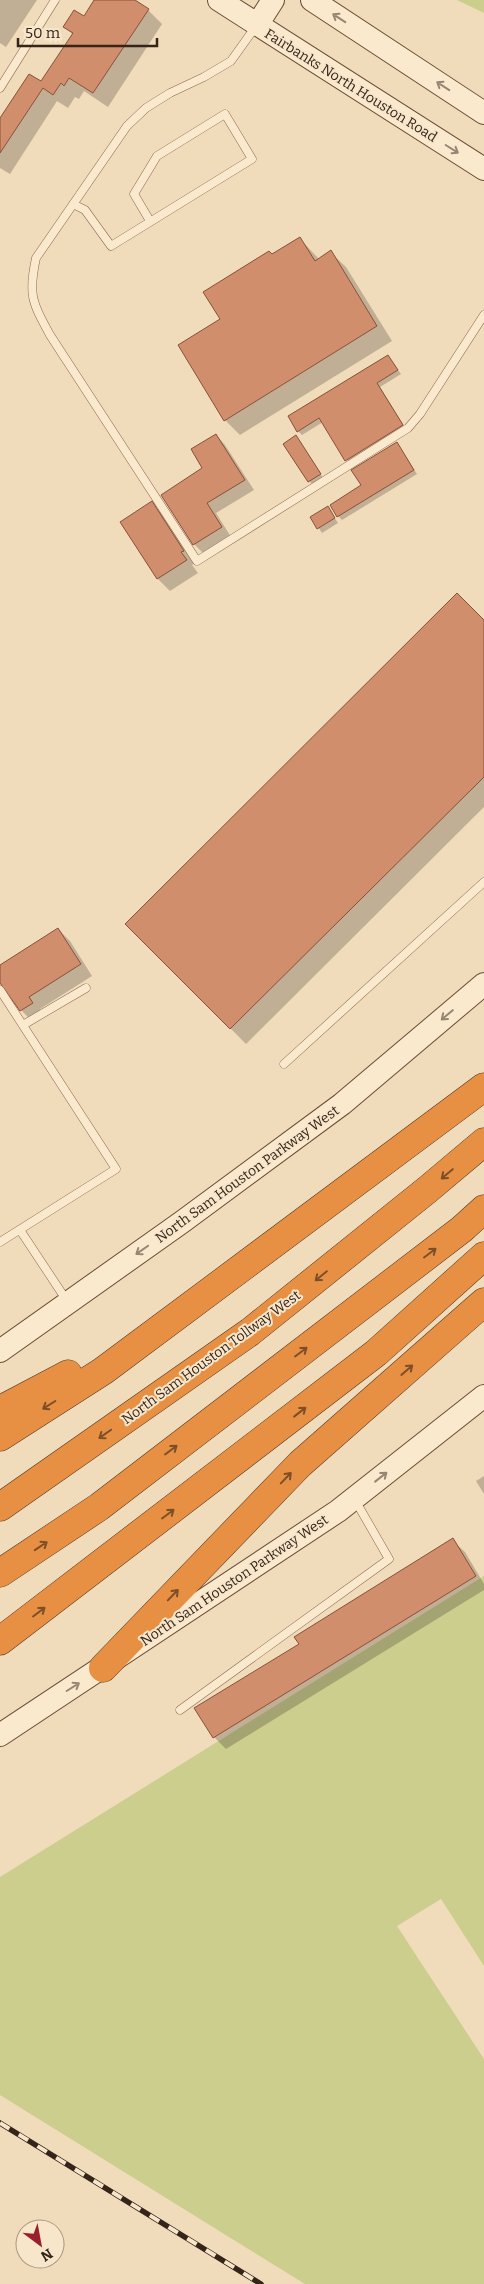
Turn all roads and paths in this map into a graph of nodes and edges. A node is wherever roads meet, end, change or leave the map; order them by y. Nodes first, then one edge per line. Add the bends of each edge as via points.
1 (55, 0) edge
2 (219, 0) edge
3 (273, 0) edge
4 (312, 0) edge
5 (257, 25) junction
6 (0, 88) edge
7 (484, 113) edge
8 (484, 169) edge
9 (73, 204) junction
10 (150, 221) junction
11 (484, 315) edge
12 (484, 882) edge
13 (484, 984) edge
14 (86, 988) dead end
15 (0, 990) edge
16 (23, 1025) junction
17 (284, 1064) dead end
18 (484, 1072) edge
19 (484, 1088) edge
20 (484, 1142) edge
21 (484, 1209) edge
22 (20, 1230) junction
23 (0, 1242) edge
24 (484, 1256) edge
25 (484, 1302) edge
26 (68, 1303) junction
27 (0, 1351) edge
28 (484, 1396) edge
29 (0, 1410) edge
30 (0, 1437) edge
31 (354, 1499) junction
32 (0, 1507) edge
33 (0, 1573) edge
34 (0, 1641) edge
35 (103, 1668) junction
36 (180, 1710) dead end
37 (0, 1734) edge

1 - 6 lane
2 - 5 main road, Fairbanks North Houston Road
3 - 5 main road
7 -> 4 main road
5 -> 8 main road, Fairbanks North Houston Road
5 - 9 lane via 231,61 170,93 146,108 127,126
9 - 10 lane via 94,219 111,246
9 - 11 lane via 36,258 31,283 35,307 197,561 408,428
10 - 10 lane via 252,159 225,114 157,156 134,194
12 - 17 lane
13 -> 26 main road, North Sam Houston Parkway West via 342,1104
14 - 16 lane
15 - 16 lane
16 - 22 lane via 116,1169
18 - 29 highway via 94,1360
19 -> 30 highway via 102,1372
20 -> 32 highway, North Sam Houston Tollway West via 250,1332
33 -> 21 highway via 99,1507
22 - 23 lane
22 - 26 lane
34 -> 24 highway via 376,1353
35 -> 25 highway via 300,1464
26 - 27 main road, North Sam Houston Parkway West
31 -> 28 main road, North Sam Houston Parkway West
31 - 35 main road, North Sam Houston Parkway West
31 - 36 lane via 389,1559
37 -> 35 main road, North Sam Houston Parkway West

